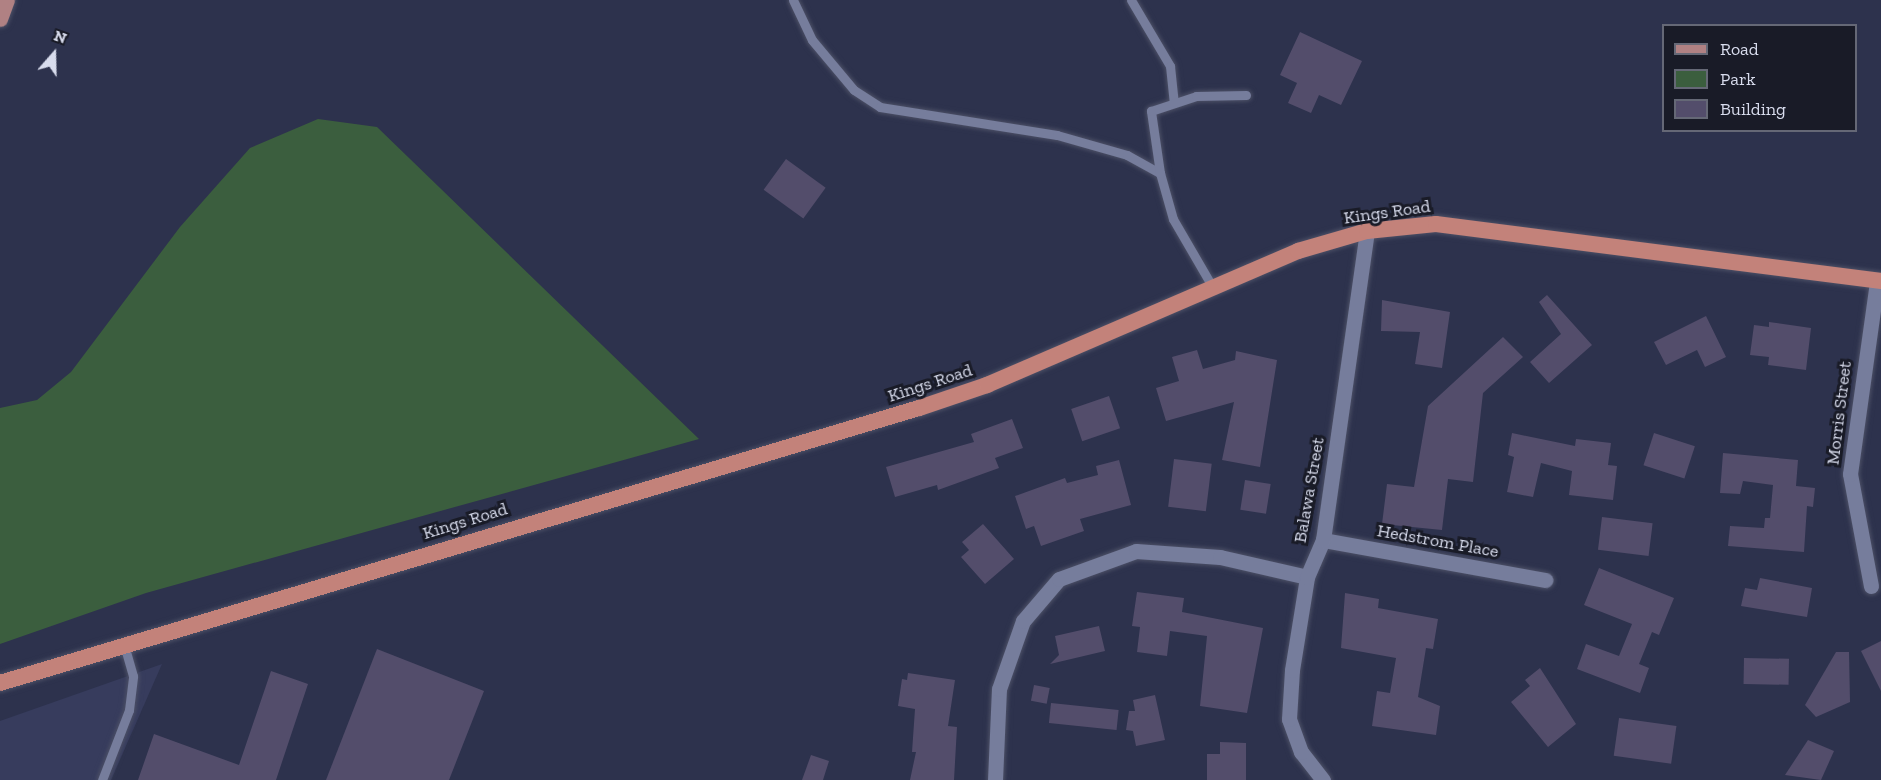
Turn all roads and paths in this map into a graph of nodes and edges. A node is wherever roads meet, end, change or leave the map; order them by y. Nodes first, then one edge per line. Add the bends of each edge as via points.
1 (7, 0) edge
2 (793, 0) edge
3 (1131, 0) edge
4 (0, 19) edge
5 (1246, 95) dead end
6 (1174, 103) junction
7 (1160, 173) junction
8 (1367, 231) junction
9 (1879, 281) edge
10 (1212, 286) junction
11 (1323, 540) junction
12 (1307, 578) junction
13 (1545, 580) dead end
14 (1871, 586) dead end
15 (124, 644) junction
16 (0, 683) edge
17 (102, 780) edge
18 (995, 780) edge
19 (1323, 780) edge

1 - 4 main road
2 - 7 lane via 812,40 854,90 880,107 1058,135 1127,155
3 - 6 lane via 1170,66
5 - 6 lane via 1196,96
6 - 7 lane via 1151,111
7 - 10 lane via 1173,219
8 - 9 highway, Kings Road via 1436,224
8 - 10 highway, Kings Road via 1318,244
8 - 11 street, Balawa Street
9 - 14 street, Morris Street via 1850,474
10 - 15 highway, Kings Road via 987,385 919,408
11 - 12 street, Balawa Street
11 - 13 street, Hedstrom Place
12 - 18 street via 1220,557 1136,551 1059,579 1023,621 999,689
12 - 19 street, Balawa Street via 1289,719 1300,752
15 - 16 highway, Kings Road
15 - 17 lane via 133,676 129,710

